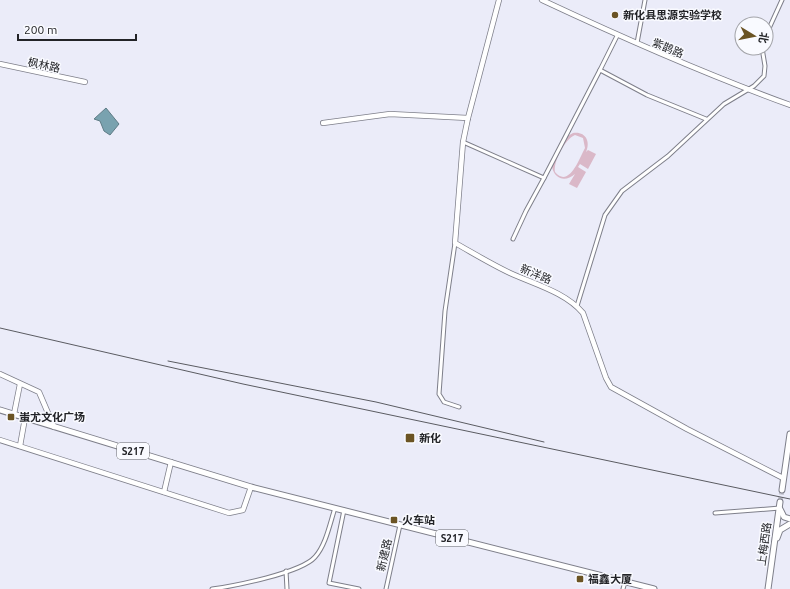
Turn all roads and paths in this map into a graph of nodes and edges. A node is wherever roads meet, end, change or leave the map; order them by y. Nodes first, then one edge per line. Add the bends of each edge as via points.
1 (499, 0) edge
2 (542, 0) edge
3 (645, 0) edge
4 (782, 0) edge
5 (774, 18) edge
6 (617, 36) junction
7 (636, 44) junction
8 (763, 56) edge
9 (0, 64) edge
10 (600, 70) junction
11 (85, 82) dead end
12 (748, 90) junction
13 (790, 105) edge
14 (468, 118) junction
15 (706, 120) junction
16 (323, 123) dead end
17 (464, 142) junction
18 (544, 178) junction
19 (513, 239) dead end
20 (455, 243) junction
21 (577, 306) junction
22 (0, 374) edge
23 (20, 384) junction
24 (459, 407) dead end
25 (0, 410) edge
26 (14, 414) junction
27 (25, 418) junction
28 (54, 427) junction
29 (790, 434) edge
30 (0, 440) edge
31 (20, 446) junction
32 (171, 462) junction
33 (783, 478) junction
34 (251, 487) junction
35 (782, 490) tunnel mouth
36 (164, 492) junction
37 (780, 505) junction
38 (335, 508) junction
39 (344, 510) junction
40 (714, 513) dead end
41 (790, 519) edge
42 (790, 524) edge
43 (400, 525) junction
44 (774, 544) junction
45 (286, 571) junction
46 (625, 582) junction
47 (212, 589) edge
48 (287, 589) edge
49 (359, 589) edge
50 (386, 589) edge
51 (623, 589) edge
52 (654, 589) edge
53 (768, 589) edge

1 - 14 street
2 - 6 street, 紫鹊路
3 - 7 street
4 - 5 street
6 - 7 street, 紫鹊路
6 - 10 street
7 - 12 street, 紫鹊路
8 - 12 street via 764,76
9 - 11 street, 枫林路
10 - 15 street via 646,96
10 - 18 street
12 - 13 street, 紫鹊路
12 - 15 street via 724,104
14 - 16 street via 390,114
14 - 17 street
15 - 21 street via 668,156 622,191 605,214
17 - 18 street
17 - 20 street
18 - 19 street
20 - 21 street, 新洋路
20 - 24 street via 445,311 439,394 444,402
21 - 33 street via 583,313 606,378 612,387
22 - 23 street
23 - 26 street
23 - 28 street via 39,392
25 - 26 main road, S217
26 - 27 main road, S217
27 - 28 main road, S217
27 - 31 street
28 - 32 main road, S217
29 - 33 main road
30 - 31 street
31 - 36 street
32 - 34 main road, S217
32 - 36 street
33 - 35 main road
34 - 36 street via 243,510 229,513
34 - 38 main road, S217
37 - 40 street
37 - 41 main road via 784,517
37 - 44 main road, 上梅西路
38 - 39 main road, S217
38 - 45 street via 323,543 315,557 304,565
39 - 43 main road, S217
39 - 49 street via 329,583
42 - 44 main road via 780,530
43 - 46 main road, S217
43 - 50 street, 新建路
44 - 53 main road, 上梅西路
45 - 47 street via 246,584
45 - 48 street
46 - 51 street
46 - 52 main road, S217

